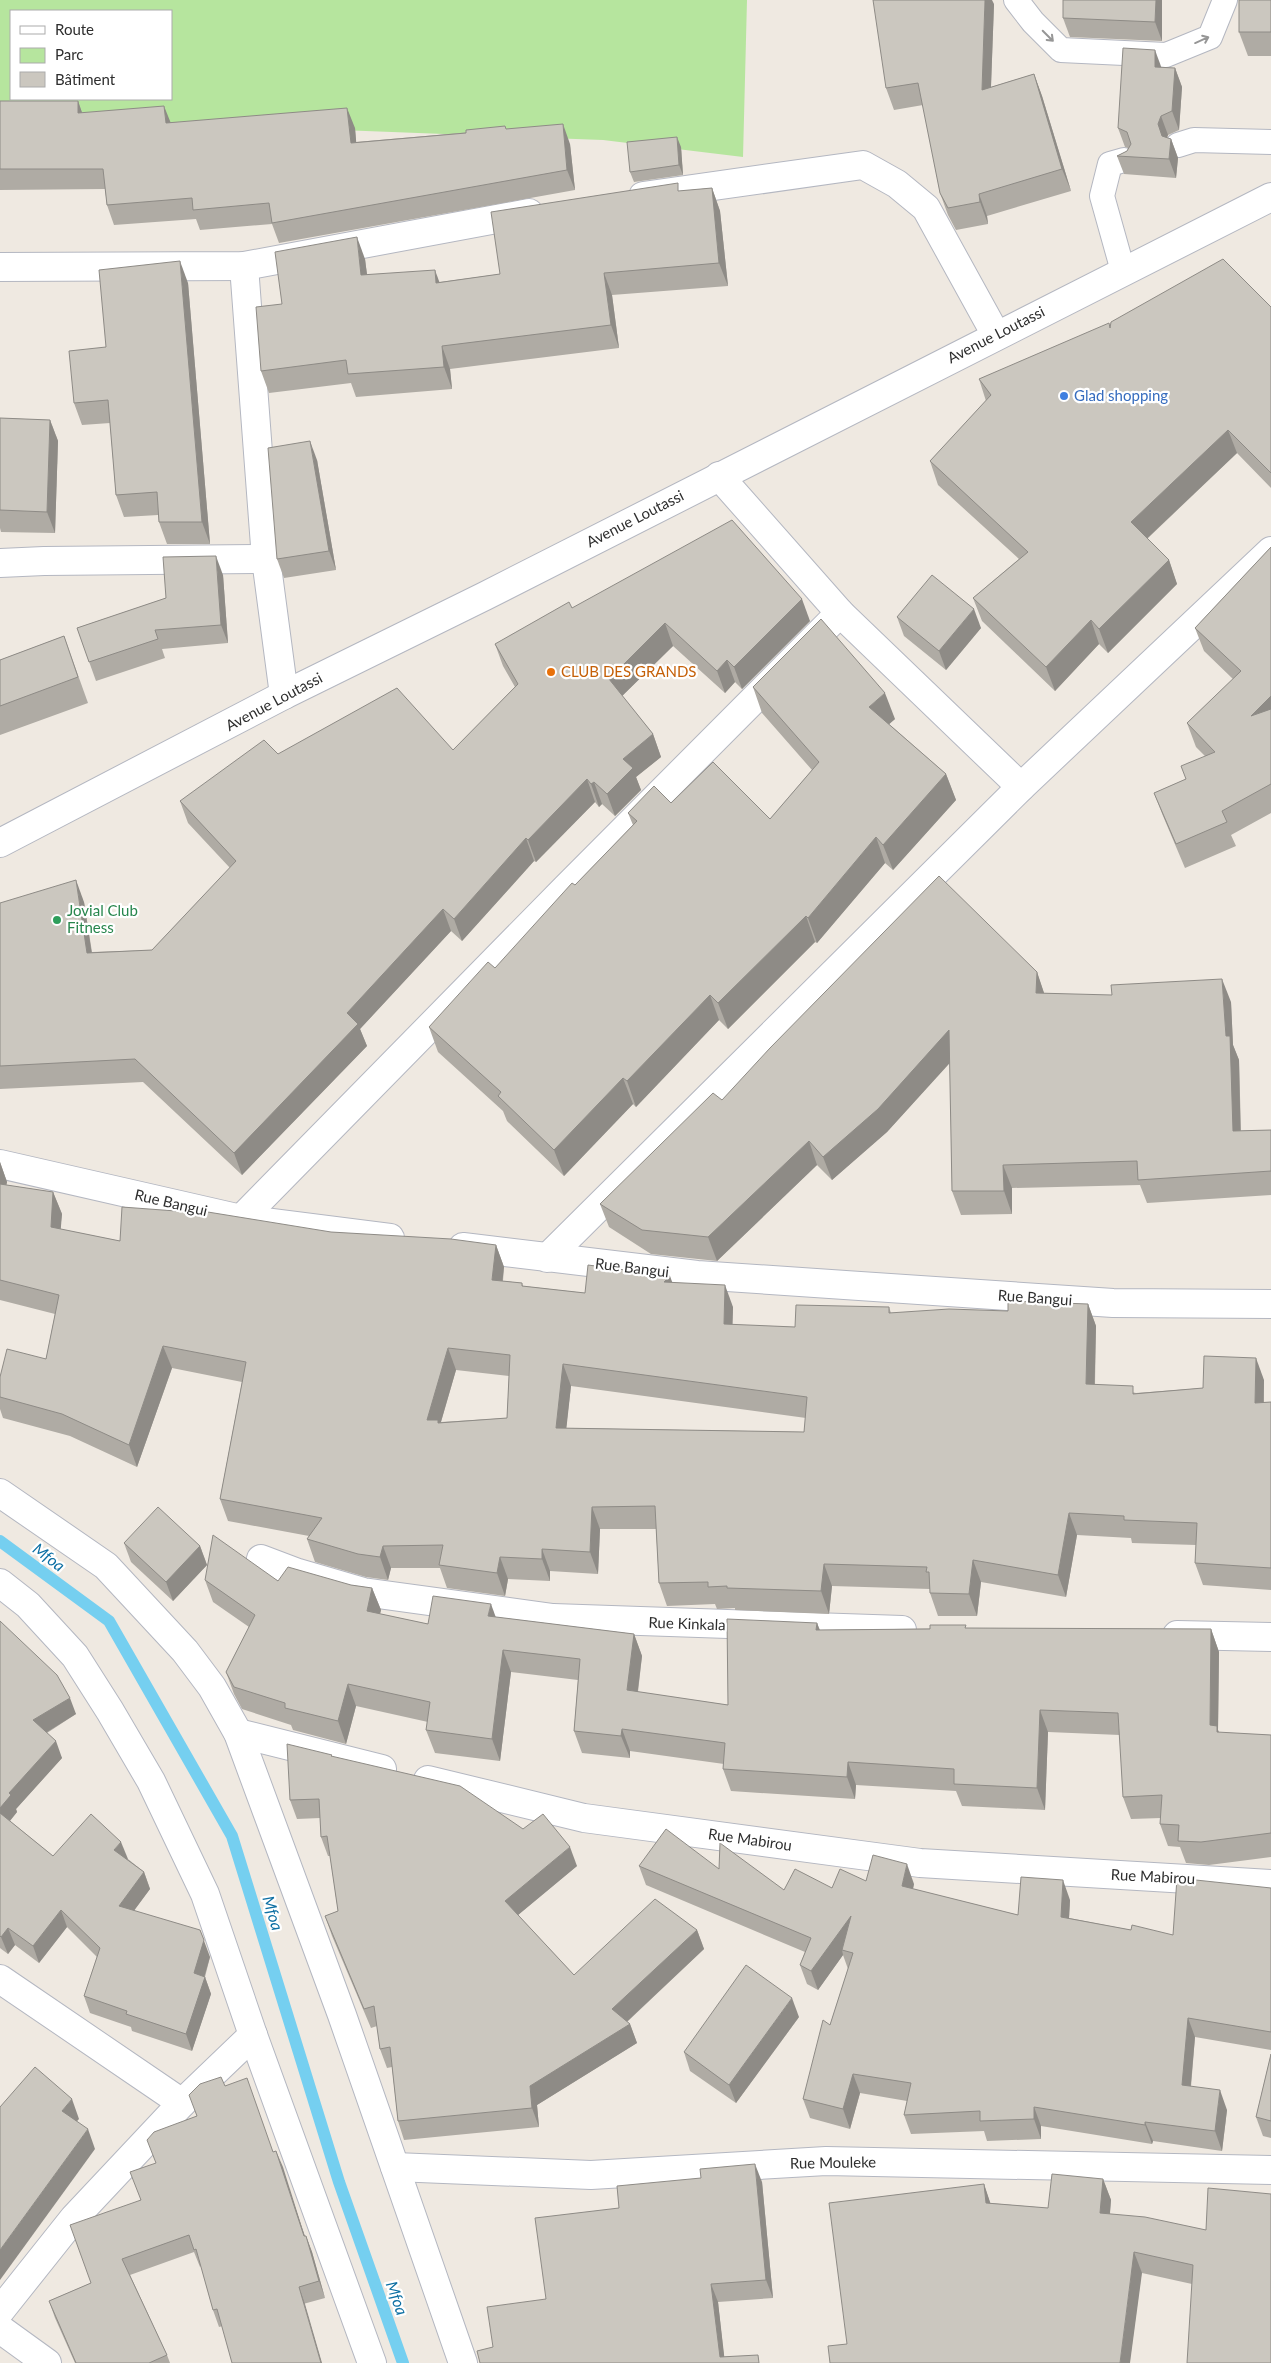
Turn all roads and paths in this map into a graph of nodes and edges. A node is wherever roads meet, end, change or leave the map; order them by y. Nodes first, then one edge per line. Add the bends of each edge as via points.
1 (1016, 0) edge
2 (1225, 0) edge
3 (1271, 142) edge
4 (1178, 144) dead end
5 (1124, 160) edge
6 (1271, 197) edge
7 (616, 200) edge
8 (557, 208) edge
9 (244, 266) junction
10 (0, 267) edge
11 (1123, 271) junction
12 (996, 335) junction
13 (719, 476) junction
14 (1271, 551) edge
15 (266, 559) junction
16 (0, 563) edge
17 (840, 613) junction
18 (284, 695) junction
19 (1021, 787) junction
20 (0, 843) edge
21 (0, 1164) edge
22 (242, 1219) junction
23 (547, 1258) junction
24 (1271, 1304) edge
25 (0, 1493) edge
26 (261, 1559) dead end
27 (0, 1583) edge
28 (922, 1631) edge
29 (1152, 1635) edge
30 (1271, 1637) edge
31 (238, 1733) junction
32 (1271, 1884) edge
33 (0, 1980) edge
34 (253, 2035) junction
35 (182, 2103) junction
36 (395, 2167) junction
37 (1271, 2170) edge
38 (0, 2311) edge
39 (0, 2330) edge
40 (47, 2363) edge
41 (372, 2363) edge
42 (463, 2363) edge

1 -> 2 lane via 1061,50 1166,55 1210,37
3 - 4 lane via 1194,140
5 - 11 lane via 1110,164 1102,196
6 - 11 street, Avenue Loutassi
7 - 12 street via 863,165 896,184 926,208
8 - 9 street
9 - 10 street
9 - 15 street
11 - 12 street, Avenue Loutassi
12 - 13 street, Avenue Loutassi
13 - 17 street
13 - 18 street, Avenue Loutassi
14 - 19 street
15 - 16 street
15 - 18 street
17 - 19 street
17 - 22 street
18 - 20 street, Avenue Loutassi
19 - 23 street
21 - 22 street, Rue Bangui
22 - 23 street, Rue Bangui
23 - 24 street, Rue Bangui via 697,1275 1103,1302
25 - 31 street via 106,1566 185,1652 212,1687
26 - 28 street, Rue Kinkala via 363,1592 553,1618
27 - 34 street via 28,1605 75,1656 150,1781 205,1894
29 - 30 street
31 - 32 street, Rue Mabirou via 584,1818 920,1863
31 - 36 street
33 - 35 street
34 - 35 street
34 - 41 street
35 - 38 street via 74,2218
36 - 37 street, Rue Mouleke via 591,2176 826,2161
36 - 42 street
39 - 40 street

